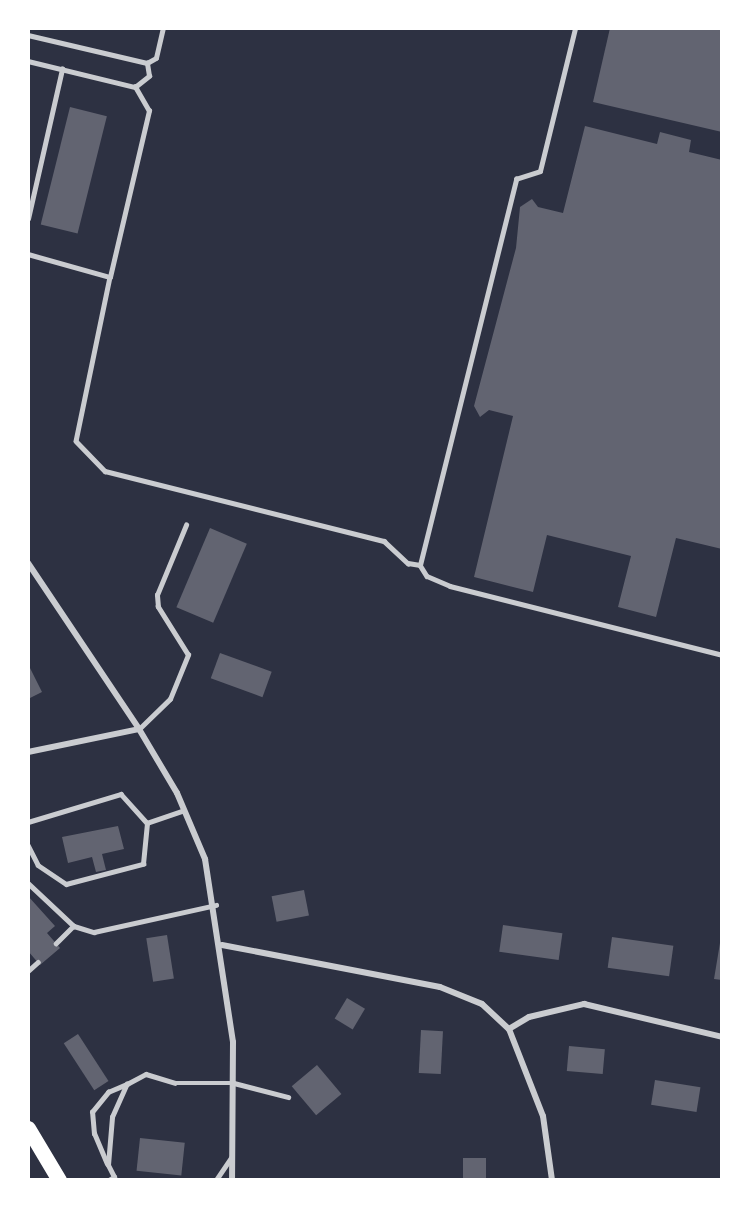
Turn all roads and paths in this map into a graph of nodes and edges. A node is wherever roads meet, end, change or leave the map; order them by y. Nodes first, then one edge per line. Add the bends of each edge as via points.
1 (163, 28) edge
2 (575, 28) edge
3 (28, 35) edge
4 (28, 61) edge
5 (147, 63) junction
6 (62, 69) junction
7 (135, 87) junction
8 (28, 219) edge
9 (28, 254) edge
10 (110, 277) junction
11 (186, 525) dead end
12 (29, 566) edge
13 (420, 566) junction
14 (722, 655) edge
15 (139, 729) junction
16 (28, 752) edge
17 (184, 810) junction
18 (28, 822) edge
19 (147, 823) junction
20 (28, 845) edge
21 (28, 883) edge
22 (216, 905) junction
23 (74, 926) junction
24 (56, 944) dead end
25 (222, 945) junction
26 (38, 962) dead end
27 (28, 971) edge
28 (509, 1029) junction
29 (722, 1037) edge
30 (234, 1083) junction
31 (127, 1084) junction
32 (288, 1098) dead end
33 (28, 1128) edge
34 (233, 1156) junction
35 (108, 1165) junction
36 (59, 1179) edge
37 (113, 1179) edge
38 (216, 1179) edge
39 (232, 1179) edge
40 (552, 1179) edge

1 - 5 lane via 156,58
2 - 13 lane via 540,171 516,179
3 - 5 lane
4 - 6 lane
5 - 7 lane via 150,76
6 - 7 lane
6 - 8 lane
7 - 10 lane via 149,111
9 - 10 lane
10 - 13 lane via 79,412 76,441 86,456 105,471 384,541 408,563
11 - 15 lane via 157,595 158,607 188,655 170,699
12 - 15 street
13 - 14 lane via 428,576 450,586
15 - 16 street
15 - 17 street
17 - 19 lane
17 - 22 street
18 - 19 lane via 121,794
19 - 20 lane via 143,864 66,884 38,865
21 - 23 lane
22 - 23 lane via 94,932
22 - 25 street
23 - 24 lane
25 - 28 street via 440,987 482,1004
25 - 30 street
26 - 27 lane
28 - 29 street via 529,1017 584,1004
28 - 40 street via 543,1116
30 - 31 lane via 175,1083 146,1074
30 - 32 lane
30 - 34 street
31 - 35 lane via 112,1117
31 - 35 lane via 108,1092 92,1112 94,1134
33 - 36 main road
34 - 38 lane
34 - 39 street
35 - 37 lane

